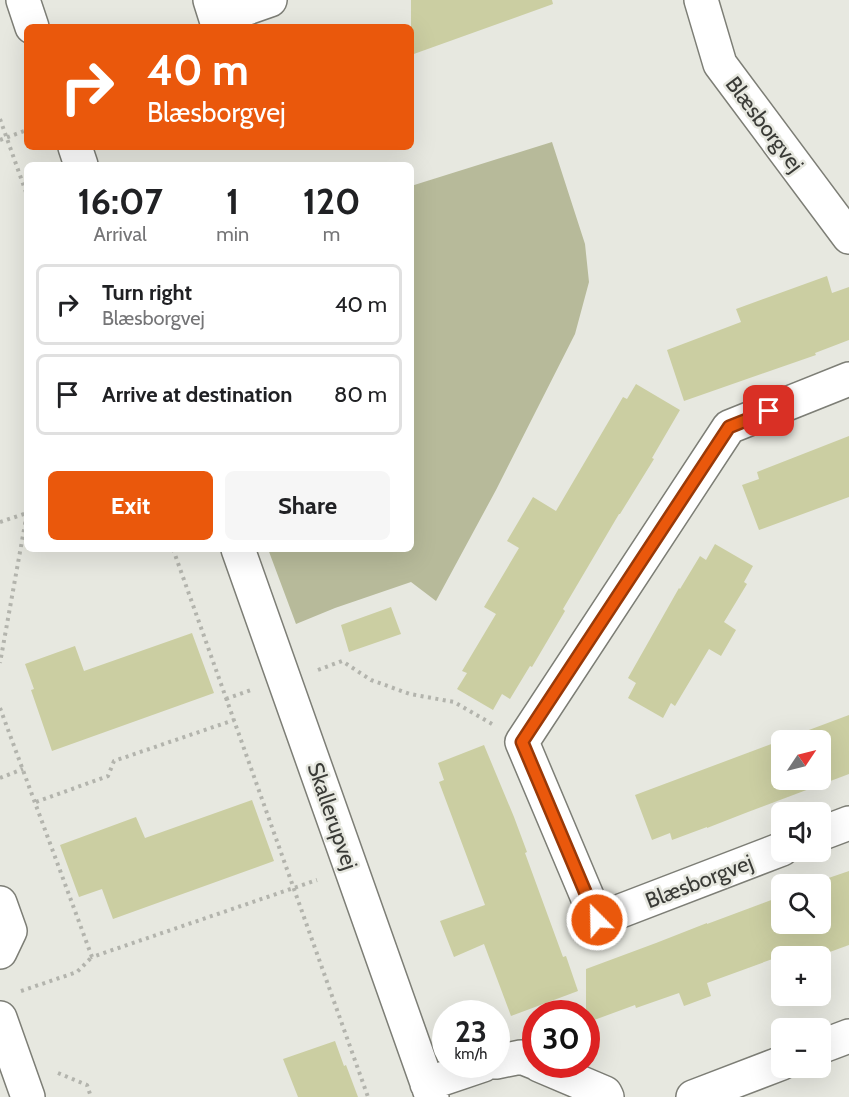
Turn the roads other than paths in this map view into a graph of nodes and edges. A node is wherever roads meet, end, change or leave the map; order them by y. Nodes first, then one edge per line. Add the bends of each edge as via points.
1 (23, 0) edge
2 (210, 0) edge
3 (270, 0) edge
4 (701, 0) edge
5 (31, 24) edge
6 (849, 237) edge
7 (849, 379) edge
8 (239, 552) edge
9 (849, 824) edge
10 (831, 830) edge
11 (771, 853) edge
12 (0, 903) edge
13 (0, 952) edge
14 (9, 1005) edge
15 (849, 1036) edge
16 (831, 1043) edge
17 (771, 1067) edge
18 (455, 1078) edge
19 (570, 1078) edge
20 (430, 1090) edge
21 (28, 1097) edge
22 (607, 1097) edge
23 (693, 1097) edge

1 - 5 street
2 - 3 street via 216,19
4 - 6 street, Blæsborgvej via 720,64
7 - 11 street, Blæsborgvej via 729,427 522,742 597,920
8 - 20 street, Skallerupvej
9 - 10 street
12 - 13 street via 10,931
14 - 21 street
15 - 16 street
17 - 23 street
18 - 20 street, Skallerupvej
19 - 22 street

